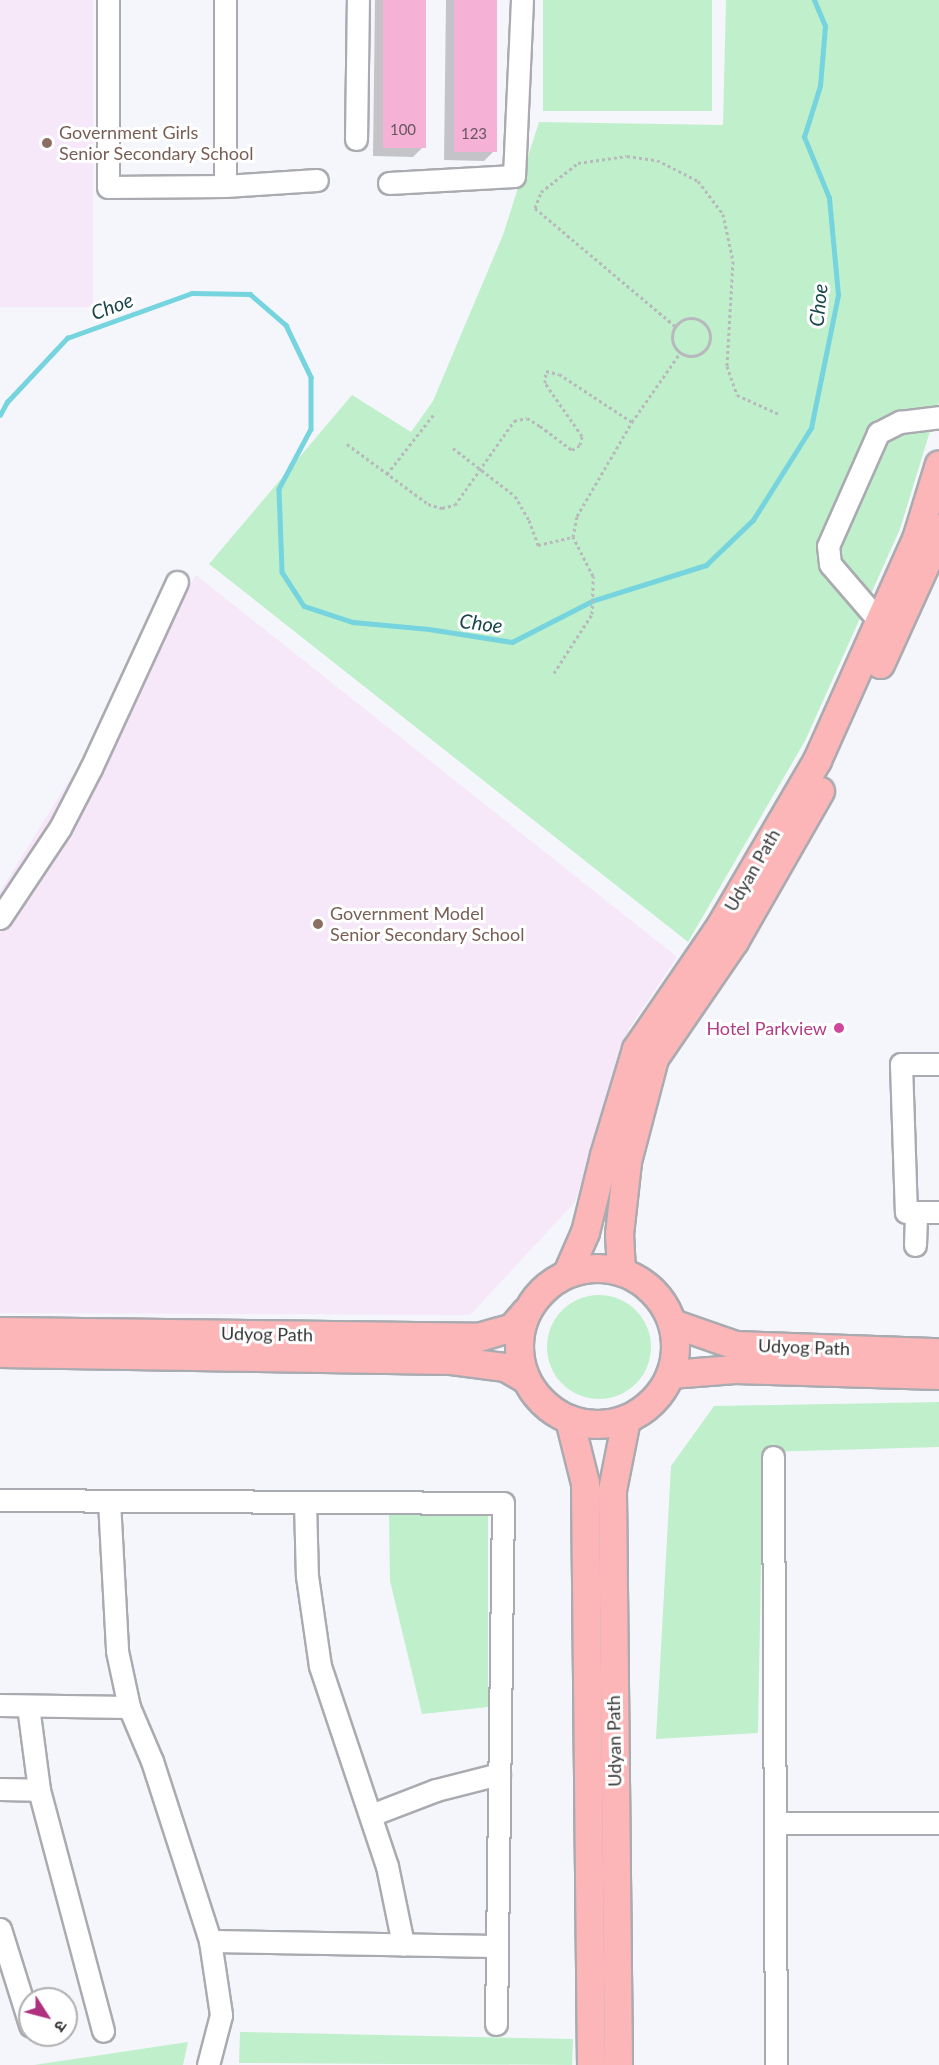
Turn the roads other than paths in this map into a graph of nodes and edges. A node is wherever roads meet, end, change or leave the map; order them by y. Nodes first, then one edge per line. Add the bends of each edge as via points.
1 (108, 0) edge
2 (225, 0) edge
3 (358, 0) edge
4 (522, 0) edge
5 (356, 139) dead end
6 (317, 180) dead end
7 (389, 183) dead end
8 (225, 186) junction
9 (939, 417) edge
10 (939, 464) edge
11 (939, 528) edge
12 (177, 582) dead end
13 (879, 621) junction
14 (0, 918) edge
15 (939, 1064) edge
16 (916, 1212) junction
17 (939, 1212) edge
18 (915, 1245) dead end
19 (621, 1270) junction
20 (567, 1273) junction
21 (526, 1311) junction
22 (672, 1323) junction
23 (0, 1331) edge
24 (939, 1352) edge
25 (0, 1353) edge
26 (670, 1374) junction
27 (939, 1375) edge
28 (526, 1379) junction
29 (569, 1419) junction
30 (626, 1419) junction
31 (773, 1457) dead end
32 (0, 1500) edge
33 (109, 1501) junction
34 (305, 1502) junction
35 (0, 1705) edge
36 (28, 1706) junction
37 (129, 1707) junction
38 (499, 1774) junction
39 (0, 1789) edge
40 (39, 1790) junction
41 (371, 1815) junction
42 (775, 1823) junction
43 (939, 1823) edge
44 (0, 1929) edge
45 (210, 1941) junction
46 (403, 1944) junction
47 (496, 1946) junction
48 (8, 1978) edge
49 (18, 2000) edge
50 (495, 2024) dead end
51 (103, 2031) dead end
52 (208, 2065) edge
53 (591, 2065) edge
54 (618, 2065) edge
55 (776, 2065) edge

1 - 8 street via 108,187
2 - 8 street
3 - 5 street
4 - 7 street via 514,176
6 - 8 street
9 - 13 street via 900,422 878,433 828,546 830,564
10 - 13 main road, Udyan Path via 916,539
11 - 19 main road, Udyan Path via 831,772 734,941 654,1058 627,1161 619,1234
12 - 14 street via 70,808
13 - 20 main road, Udyan Path via 817,760 720,926 636,1049 585,1232
15 - 16 street via 901,1064 906,1212
16 - 17 street
16 - 18 street
19 - 20 main road via 593,1267
19 - 22 main road via 653,1290
20 - 21 main road via 548,1285
21 - 23 main road, Udyog Path via 512,1327 478,1337
21 - 28 main road via 518,1345
22 - 24 main road, Udyog Path via 735,1345
22 - 26 main road via 676,1349
25 - 28 main road, Udyog Path via 451,1360 505,1367
26 - 27 main road, Udyog Path via 735,1369
26 - 30 main road via 657,1396
28 - 29 main road via 548,1408
29 - 30 main road via 598,1425
29 - 53 main road, Udyan Path via 585,1483
30 - 54 main road, Udyan Path via 612,1490
31 - 42 street
32 - 33 street
33 - 34 street
33 - 37 street via 117,1651
34 - 38 street via 503,1503
34 - 41 street via 307,1576 320,1666
35 - 36 street
36 - 37 street
36 - 40 street
37 - 45 street via 152,1761
38 - 41 street via 436,1790
38 - 47 street
39 - 40 street
40 - 51 street
41 - 46 street via 387,1866
42 - 43 street
42 - 55 street
44 - 48 street
45 - 46 street
45 - 52 street via 221,2015
46 - 47 street
47 - 50 street
48 - 49 street

